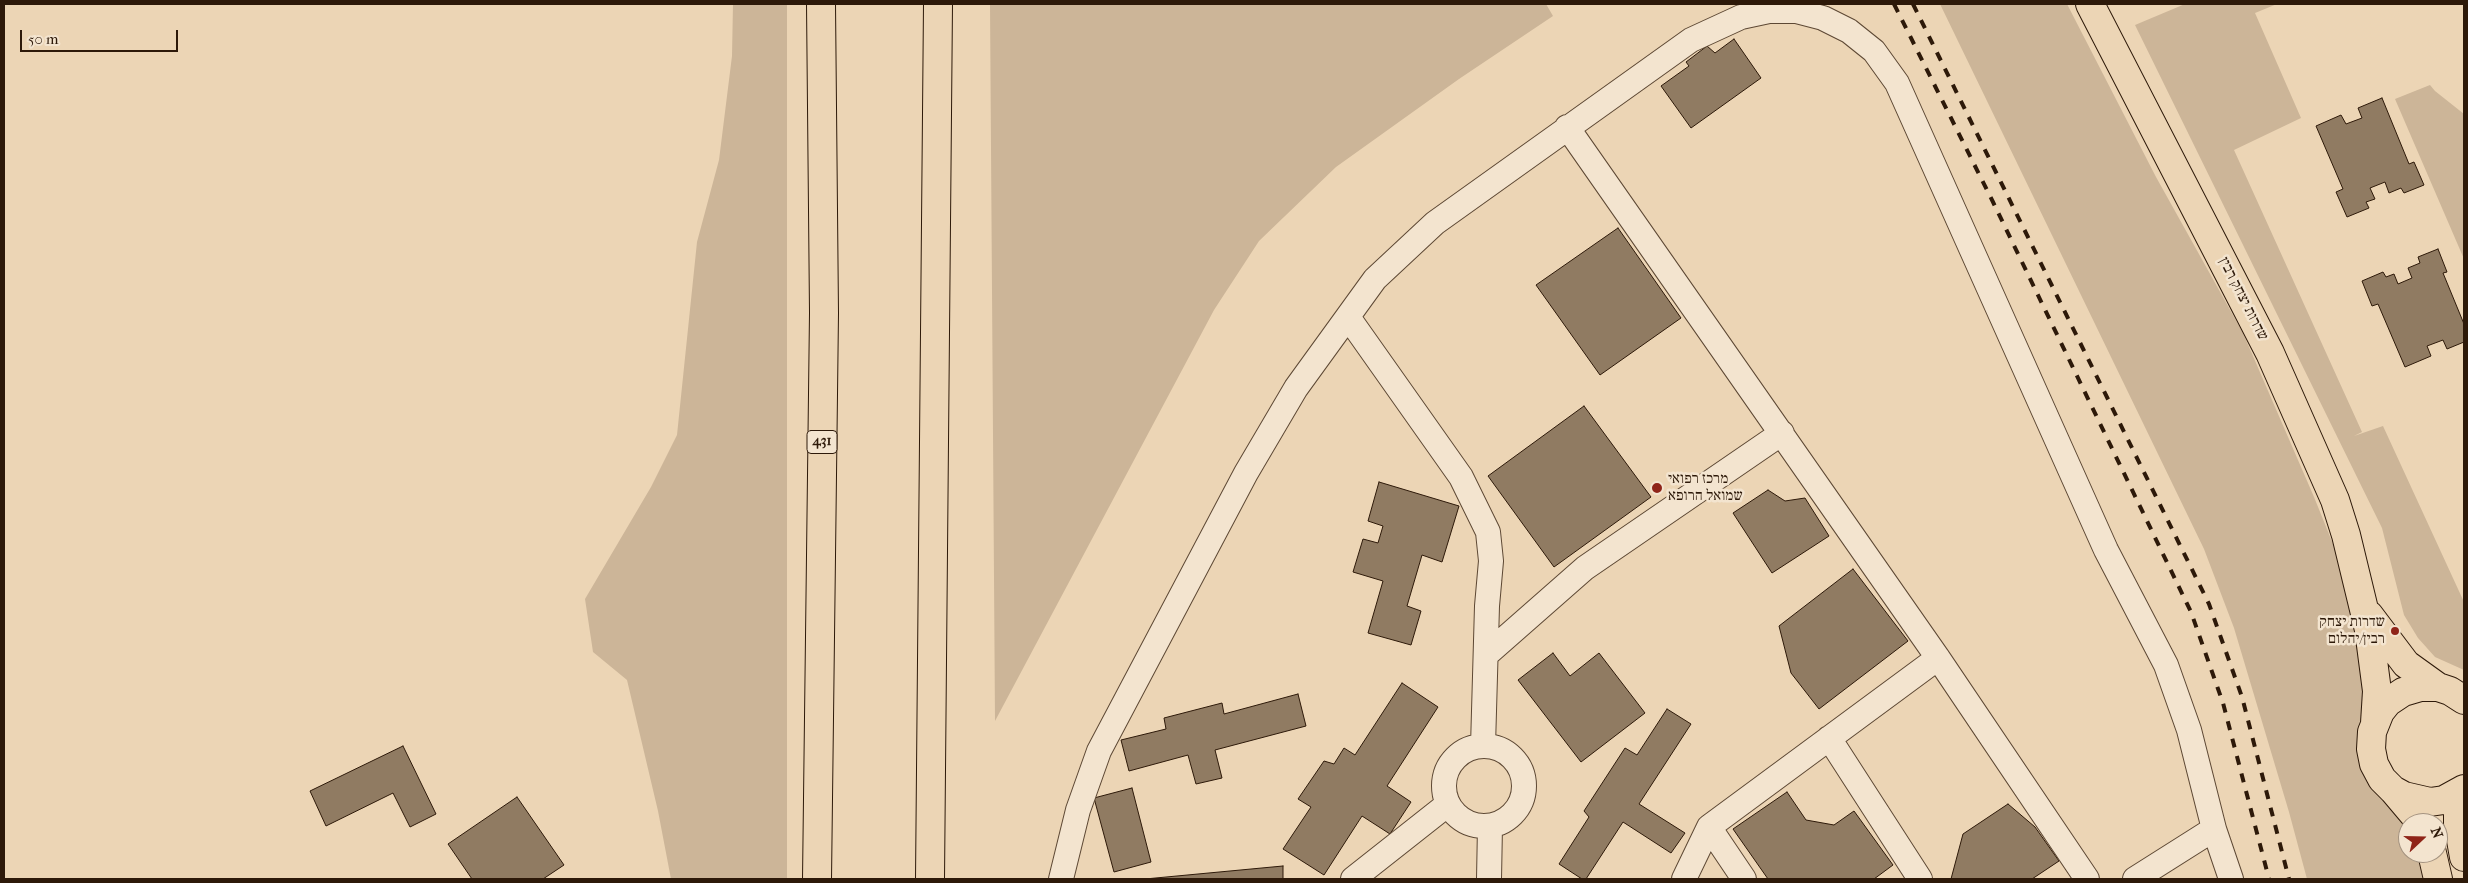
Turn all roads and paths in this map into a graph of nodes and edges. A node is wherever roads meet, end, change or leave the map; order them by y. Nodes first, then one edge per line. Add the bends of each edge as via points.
1 (821, 4) edge
2 (938, 4) edge
3 (2090, 4) edge
4 (1567, 127) junction
5 (1348, 317) junction
6 (1782, 433) junction
7 (2363, 608) junction
8 (1486, 655) junction
9 (1938, 658) junction
10 (2457, 695) edge
11 (2375, 723) junction
12 (1829, 738) junction
13 (1483, 746) junction
14 (2464, 789) edge
15 (2393, 790) junction
16 (2464, 796) edge
17 (1448, 804) junction
18 (2413, 813) edge
19 (1490, 826) junction
20 (1709, 827) junction
21 (2214, 829) junction
22 (2464, 857) edge
23 (2434, 863) edge
24 (817, 879) edge
25 (930, 879) edge
26 (1061, 879) edge
27 (1353, 879) edge
28 (1490, 879) edge
29 (1684, 879) edge
30 (1744, 879) edge
31 (1920, 879) edge
32 (2087, 879) edge
33 (2135, 879) edge
34 (2231, 879) edge
35 (2438, 879) edge

1 - 24 main road, 431 via 824,313
2 - 25 main road
3 - 7 main road, שדרות יצחק רבין via 2299,415 2338,509
4 - 5 street via 1435,222 1375,279
4 - 6 street
4 - 21 street via 1691,40 1741,17 1769,11 1796,11 1823,18 1849,31 1874,50 1897,83 2106,550 2166,665 2189,730
5 - 8 street via 1461,477 1488,532 1491,561
5 - 26 street via 1296,388 1246,473 1099,750 1078,810
6 - 8 street via 1584,568
6 - 9 street
7 - 10 main road, שדרות יצחק רבין via 2406,664
7 - 11 main road, שדרות יצחק רבין via 2377,692
8 - 13 street
9 - 12 street
9 - 32 street
10 - 11 main road via 2420,687 2403,692 2388,702
11 - 15 main road, שדרות יצחק רבין via 2371,748 2374,764
12 - 20 street
12 - 31 street
13 - 17 street via 1464,752 1449,766 1444,785
13 - 19 street via 1508,754 1518,764 1523,776 1521,803 1514,814
14 - 15 main road via 2444,800 2430,802
15 - 18 main road
16 - 22 main road via 2458,806 2458,823
17 - 19 street via 1465,822
17 - 27 street
19 - 28 street
20 - 29 street
20 - 30 street
21 - 33 street
21 - 34 street
23 - 35 main road

